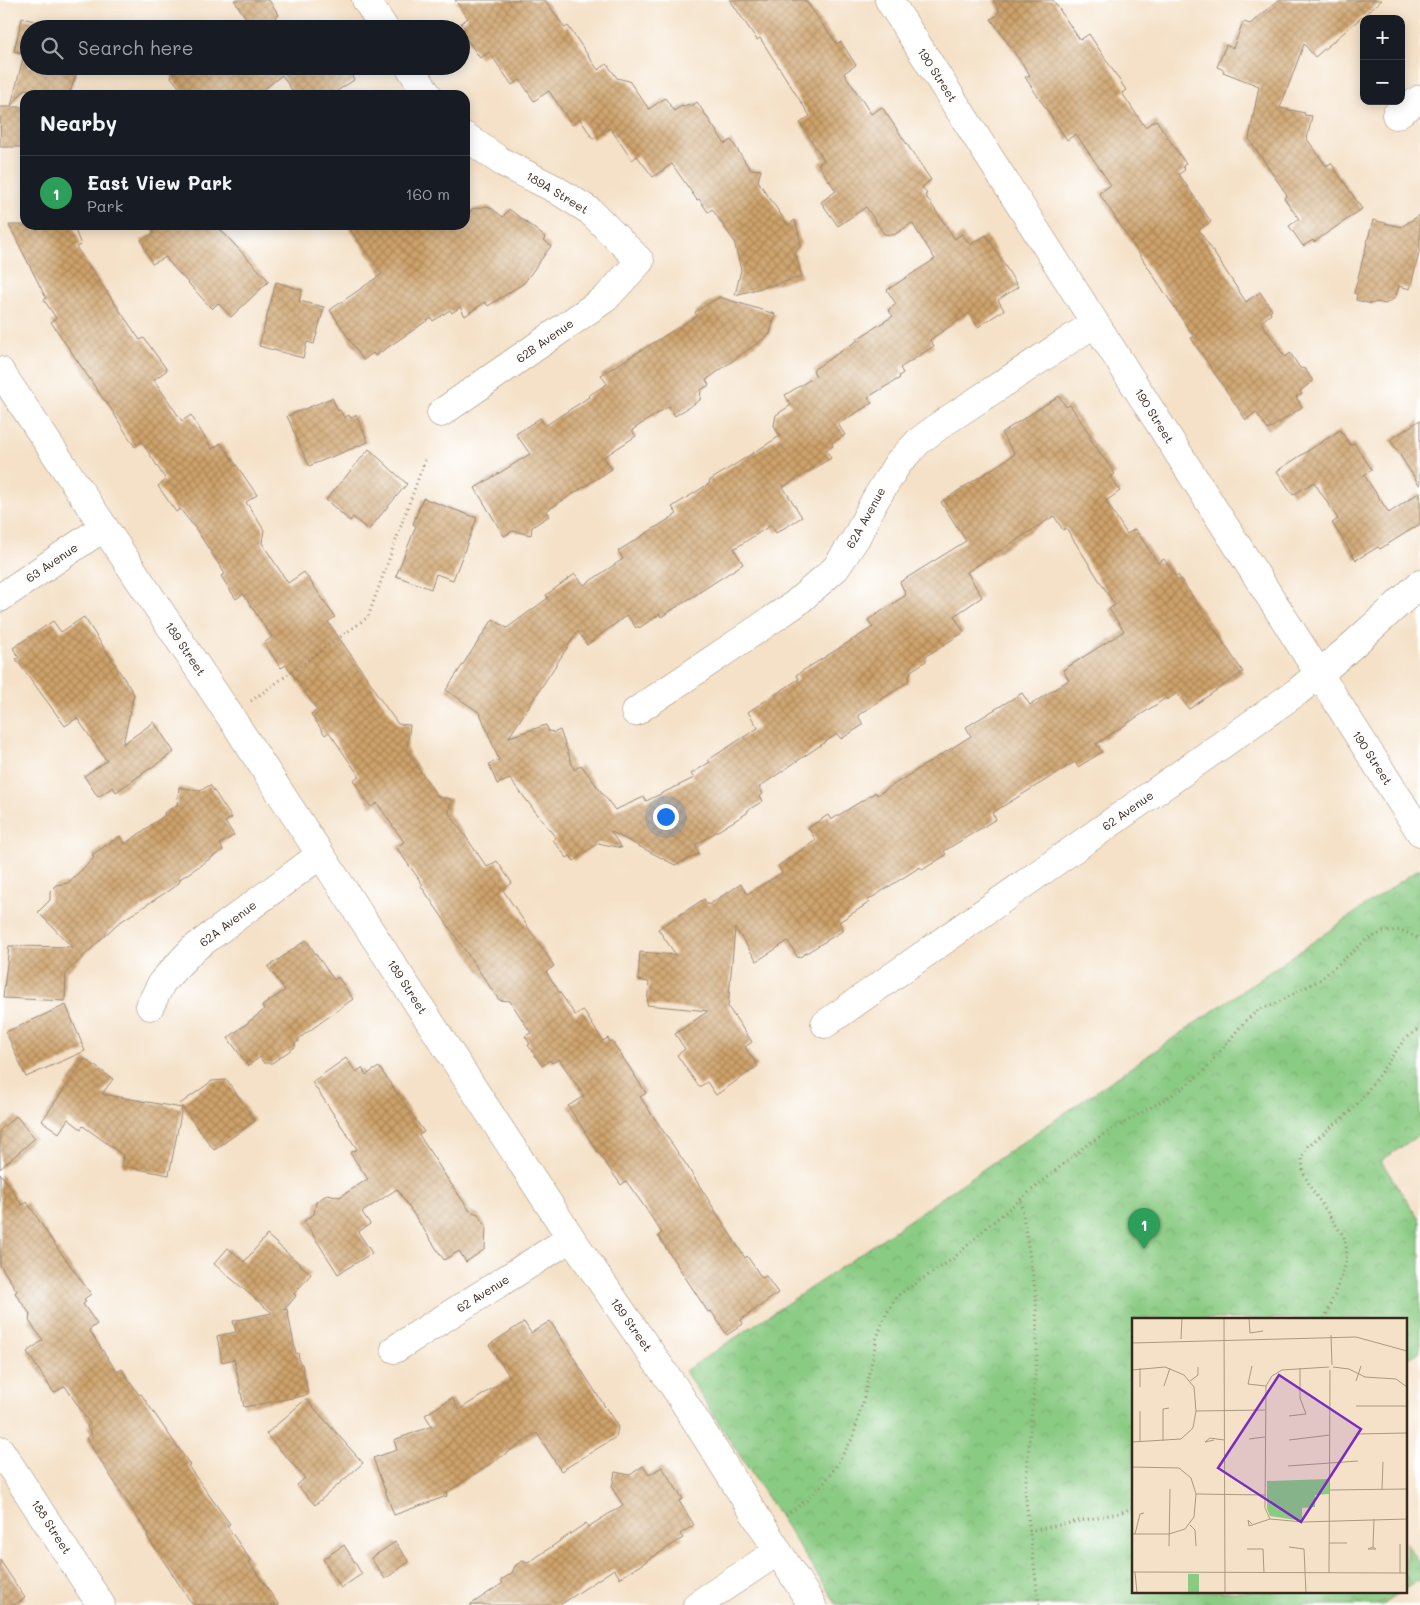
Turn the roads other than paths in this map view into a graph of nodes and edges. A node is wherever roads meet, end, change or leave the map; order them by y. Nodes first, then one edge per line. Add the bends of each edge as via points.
1 (366, 0) edge
2 (889, 0) edge
3 (379, 20) edge
4 (1420, 99) edge
5 (1396, 115) dead end
6 (470, 140) edge
7 (640, 261) joint
8 (1095, 323) junction
9 (0, 371) edge
10 (441, 413) dead end
11 (104, 528) junction
12 (1420, 584) edge
13 (0, 598) edge
14 (1318, 675) junction
15 (636, 712) dead end
16 (1420, 832) edge
17 (320, 855) junction
18 (150, 1006) dead end
19 (825, 1024) dead end
20 (571, 1238) junction
21 (395, 1349) dead end
22 (0, 1450) edge
23 (777, 1552) junction
24 (101, 1605) edge
25 (697, 1605) edge
26 (812, 1605) edge

1 - 3 street
2 - 8 street, 190 Street
4 - 5 street
6 - 7 street, 189A Street via 502,162 590,211
7 - 10 street, 62B Avenue via 606,298
8 - 14 street, 190 Street
8 - 15 street, 62A Avenue via 919,441 898,464 836,568 795,604
9 - 11 street, 189 Street
11 - 13 street, 63 Avenue
11 - 17 street, 189 Street
12 - 14 street, 62 Avenue
14 - 16 street, 190 Street
14 - 19 street, 62 Avenue
17 - 18 street, 62A Avenue via 192,950 162,982
17 - 20 street, 189 Street
20 - 21 street, 62 Avenue
20 - 23 street, 189 Street via 677,1391
22 - 24 street, 188 Street
23 - 25 street
23 - 26 street, 189 Street

